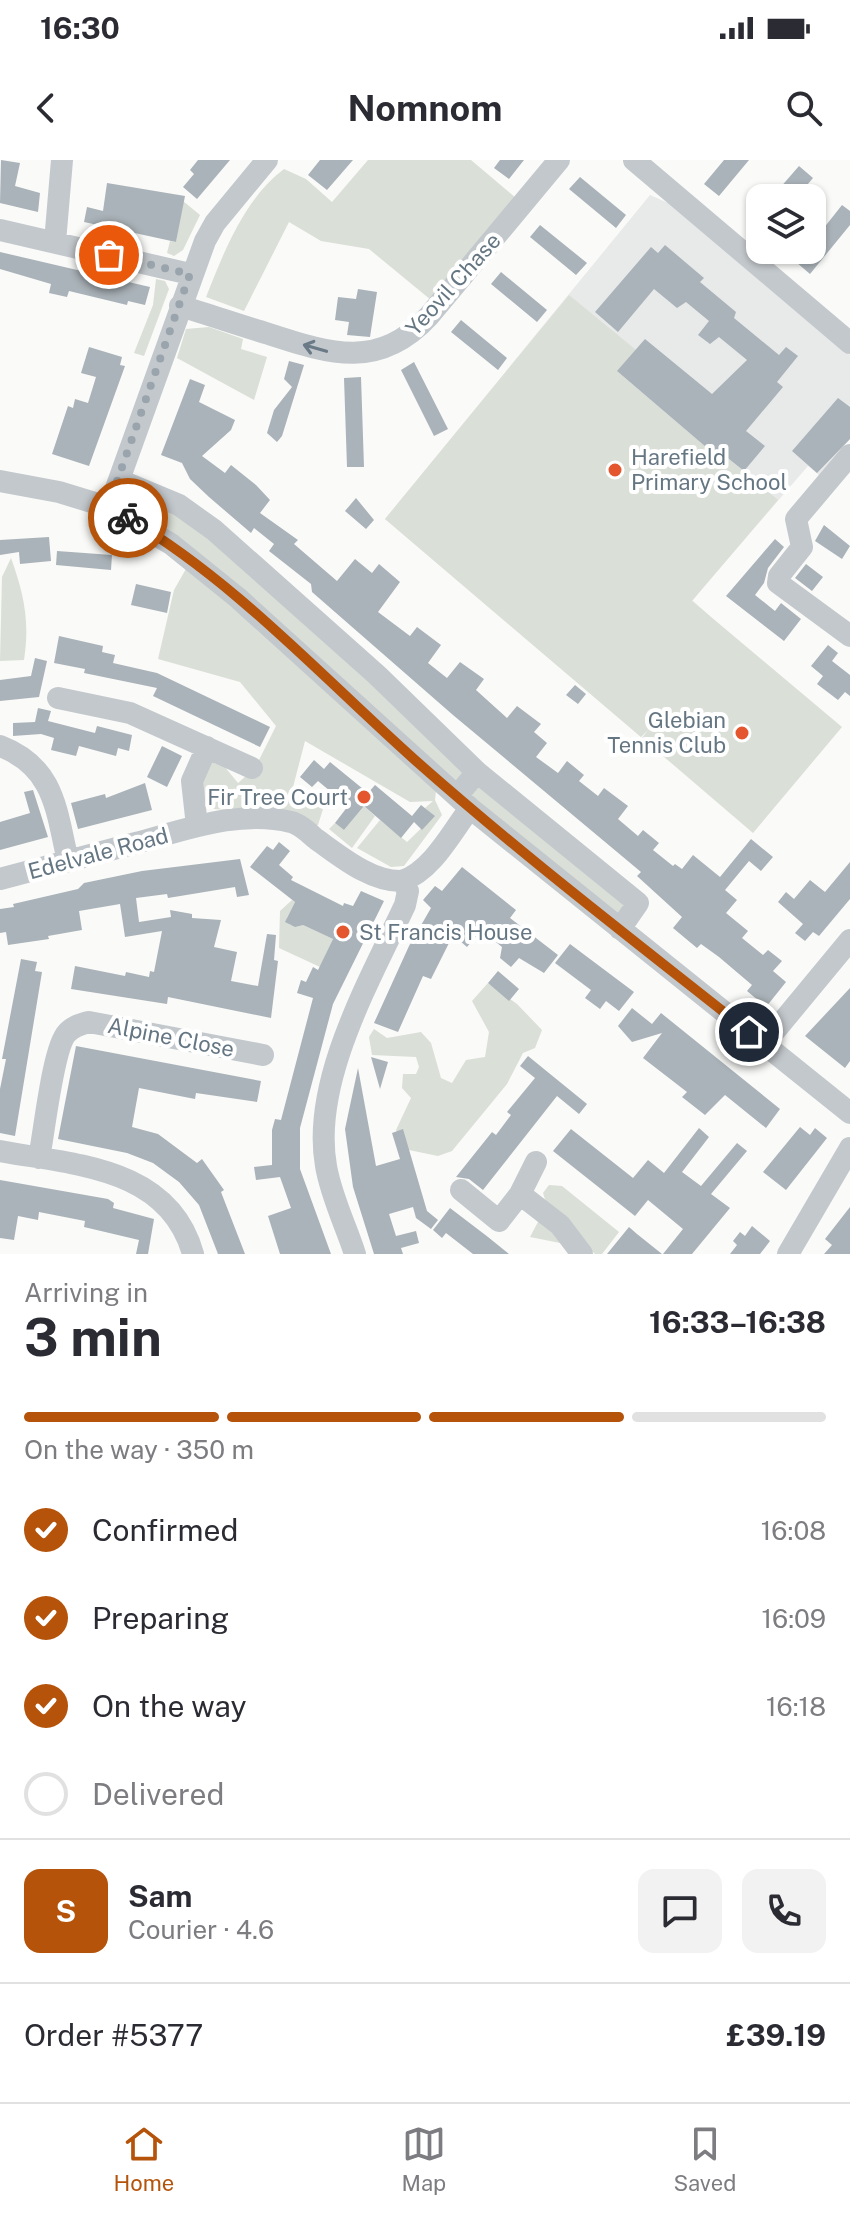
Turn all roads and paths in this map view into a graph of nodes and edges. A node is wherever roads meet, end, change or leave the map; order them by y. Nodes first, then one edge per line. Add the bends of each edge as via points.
1 (62, 160) edge
2 (267, 160) edge
3 (559, 160) edge
4 (634, 160) edge
5 (0, 230) edge
6 (55, 242) junction
7 (190, 274) junction
8 (180, 306) junction
9 (850, 343) edge
10 (850, 455) edge
11 (119, 480) junction
12 (0, 481) edge
13 (108, 507) junction
14 (850, 636) edge
15 (58, 698) dead end
16 (0, 746) edge
17 (207, 747) junction
18 (252, 768) dead end
19 (477, 772) junction
20 (463, 802) junction
21 (197, 826) junction
22 (68, 861) junction
23 (0, 879) edge
24 (402, 881) junction
25 (620, 929) junction
26 (850, 940) edge
27 (764, 1044) junction
28 (263, 1055) dead end
29 (850, 1113) edge
30 (850, 1148) edge
31 (0, 1151) edge
32 (39, 1158) junction
33 (536, 1162) dead end
34 (461, 1190) dead end
35 (520, 1194) junction
36 (193, 1254) edge
37 (355, 1254) edge
38 (582, 1254) edge
39 (788, 1254) edge

1 - 6 street
2 - 7 street via 215,223
3 -> 8 street, Yeovil Chase via 419,327 388,346 355,354 322,351
4 - 9 street
5 - 6 street
6 - 7 street
7 - 8 street
8 - 11 street
10 - 14 street via 796,519 802,547 778,583
11 - 13 street
11 - 19 street via 179,505 214,530
12 - 13 street
13 - 20 street via 171,544 238,598
15 - 17 street via 130,713
16 - 22 street via 33,764 50,784
17 - 18 street
17 - 21 street, Edelvale Road via 192,781
19 - 20 street
19 - 25 street via 638,903
20 - 24 street via 424,868
20 - 25 street
21 - 22 street, Edelvale Road
21 - 24 street, Edelvale Road via 235,819 295,823 346,860
22 - 23 street, Edelvale Road
24 - 37 street via 408,891 405,905 356,1010 325,1117 326,1169
25 - 27 street
26 - 27 street
27 - 29 street
28 - 32 street, Alpine Close via 89,1022 76,1026 64,1034
30 - 39 street
31 - 32 street
32 - 36 street via 119,1175 151,1190 179,1219
33 - 35 street
34 - 35 street via 499,1221
35 - 38 street via 560,1225

